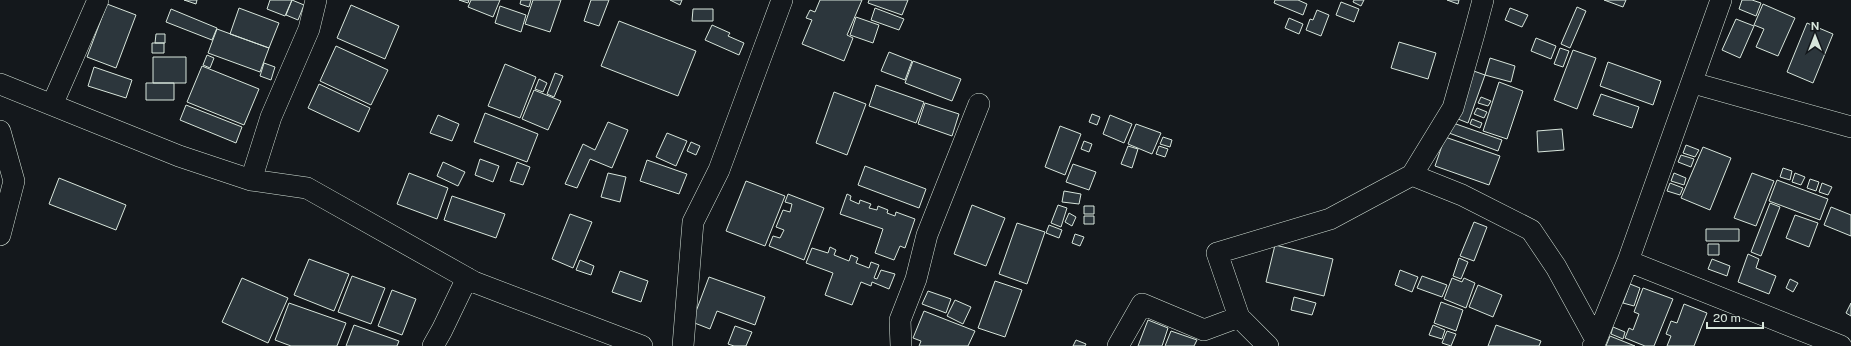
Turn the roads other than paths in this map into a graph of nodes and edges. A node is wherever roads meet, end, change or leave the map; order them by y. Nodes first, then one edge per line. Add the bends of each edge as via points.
1 (98, 0) edge
2 (316, 0) edge
3 (782, 0) edge
4 (1482, 0) edge
5 (1721, 0) edge
6 (1693, 83) junction
7 (0, 84) edge
8 (979, 104) dead end
9 (52, 105) junction
10 (1851, 127) edge
11 (0, 131) edge
12 (1412, 175) junction
13 (250, 180) junction
14 (0, 235) edge
15 (1628, 261) junction
16 (467, 278) junction
17 (1239, 316) junction
18 (1595, 343) edge
19 (432, 346) edge
20 (642, 346) edge
21 (683, 346) edge
22 (901, 346) edge
23 (1118, 346) edge
24 (1268, 346) edge
25 (1841, 346) edge

1 - 9 street
2 - 13 street via 310,29 271,117
3 - 21 street via 719,170 693,222
4 - 12 street via 1453,108
5 - 6 street
6 - 10 street
6 - 15 street
7 - 9 street
8 - 22 street via 927,235 916,279 900,320
9 - 13 street via 179,156
11 - 14 street via 14,181
12 - 17 street via 1330,219 1217,253
12 - 18 street via 1462,195 1531,230 1556,267
13 - 16 street via 307,188
15 - 18 street
15 - 25 street
16 - 19 street
16 - 20 street
17 - 23 street via 1204,330 1142,304
17 - 24 street

